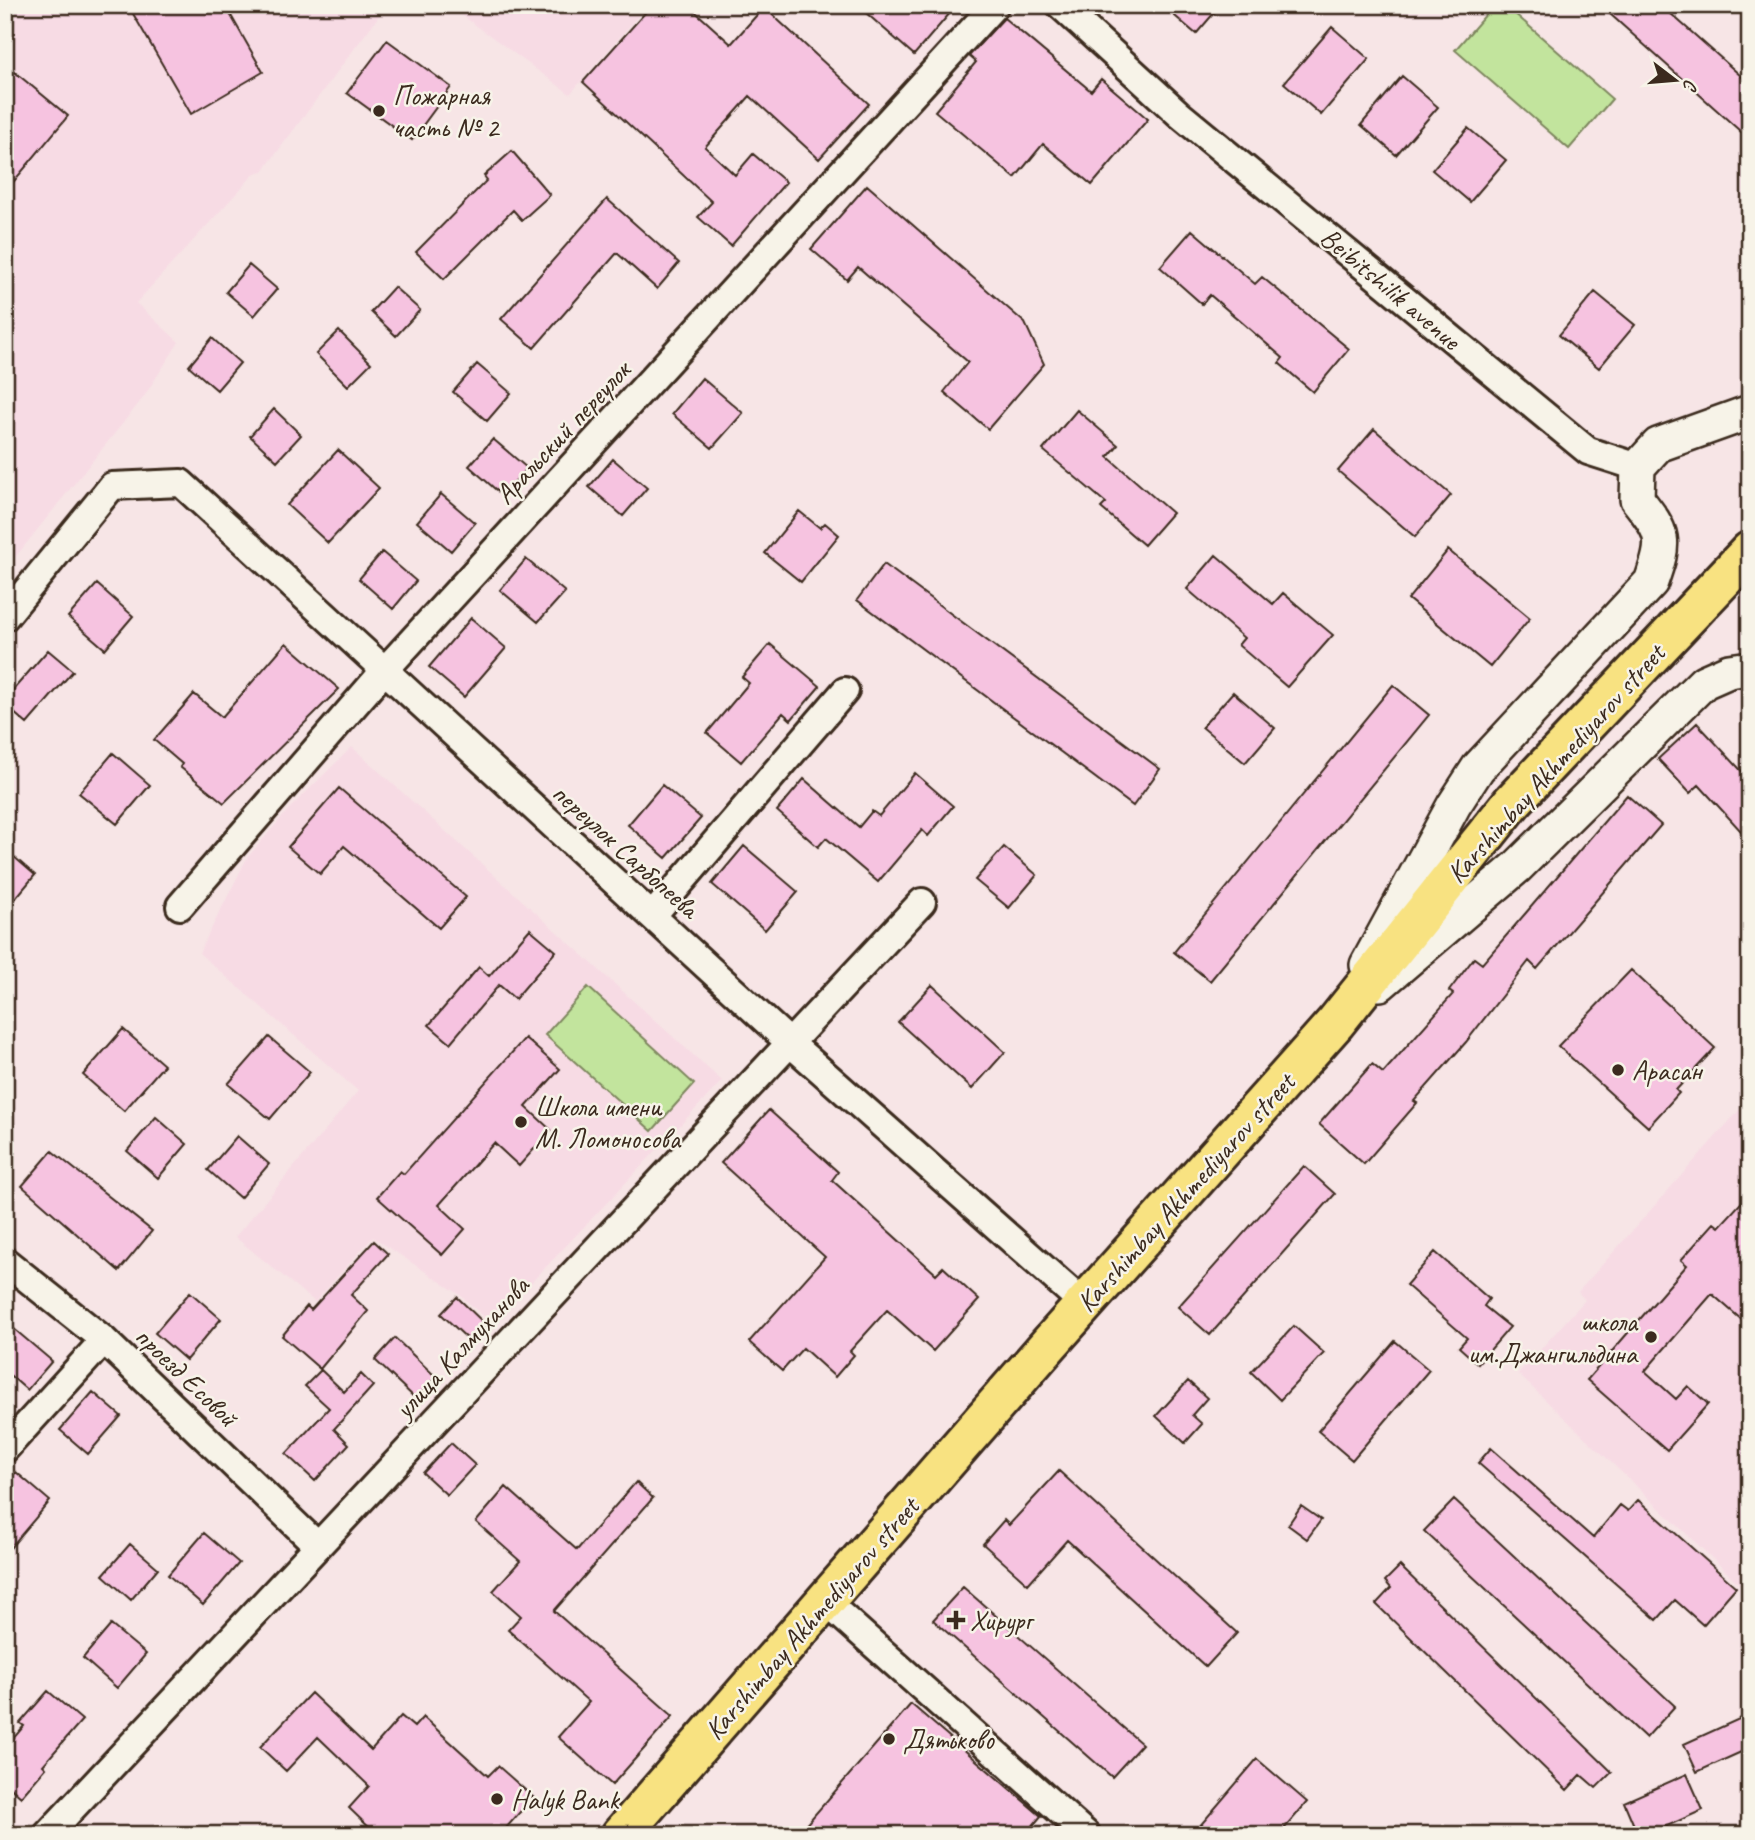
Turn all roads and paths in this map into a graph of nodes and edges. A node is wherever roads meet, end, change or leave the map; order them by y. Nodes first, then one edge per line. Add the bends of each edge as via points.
1 (995, 5) edge
2 (1060, 5) edge
3 (1750, 412) edge
4 (1638, 467) junction
5 (1750, 551) edge
6 (5, 617) edge
7 (1750, 668) edge
8 (384, 671) junction
9 (845, 691) dead end
10 (922, 902) dead end
11 (180, 906) dead end
12 (652, 916) junction
13 (1336, 1023) junction
14 (790, 1043) junction
15 (5, 1261) edge
16 (1084, 1304) junction
17 (104, 1340) junction
18 (5, 1449) edge
19 (318, 1546) junction
20 (825, 1601) junction
21 (47, 1835) edge
22 (621, 1835) edge
23 (1087, 1835) edge

1 - 8 street, Аральский переулок
2 - 4 street, Beibitshilik avenue via 1179,114 1588,451
3 - 4 street via 1658,445
4 - 13 street via 1637,499 1657,524 1662,550 1651,582 1478,768
5 - 13 main road, Karshimbay Akhmediyarov street via 1513,801
6 - 8 street, переулок Сарбопеева via 112,486 181,483
7 - 13 street via 1704,682 1517,867
8 - 11 street, Аральский переулок
8 - 12 street, переулок Сарбопеева
9 - 12 street
10 - 14 street, улица Калмуханова
12 - 14 street, переулок Сарбопеева
13 - 16 main road, Karshimbay Akhmediyarov street
14 - 16 street, переулок Сарбопеева
14 - 19 street, улица Калмуханова
15 - 17 street, проезд Есовой
16 - 20 main road, Karshimbay Akhmediyarov street
17 - 18 street
17 - 19 street, проезд Есовой
19 - 21 street, улица Калмуханова
20 - 22 main road, Karshimbay Akhmediyarov street
20 - 23 street

